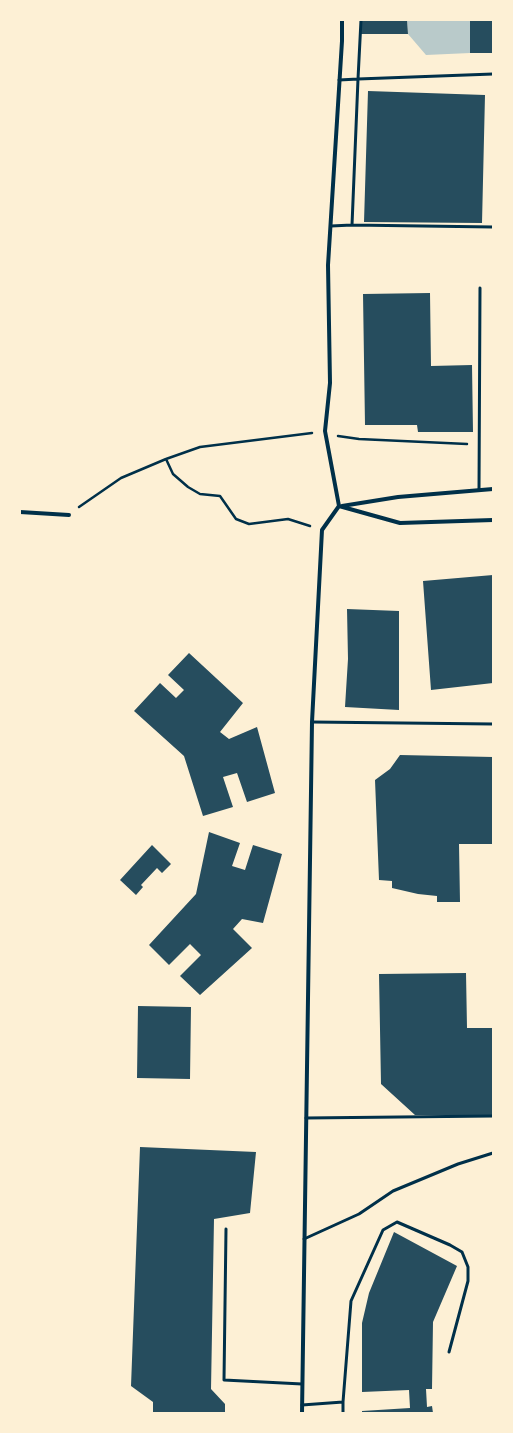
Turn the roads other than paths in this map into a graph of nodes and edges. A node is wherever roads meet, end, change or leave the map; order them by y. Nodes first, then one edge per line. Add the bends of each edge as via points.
1 (342, 20) edge
2 (361, 20) edge
3 (493, 74) edge
4 (358, 79) junction
5 (339, 80) junction
6 (352, 225) junction
7 (330, 226) junction
8 (493, 227) edge
9 (480, 288) dead end
10 (493, 489) edge
11 (479, 490) junction
12 (339, 506) junction
13 (20, 512) edge
14 (69, 515) road end
15 (493, 520) edge
16 (312, 722) junction
17 (493, 724) edge
18 (493, 1116) edge
19 (306, 1118) junction
20 (493, 1153) edge
21 (226, 1229) dead end
22 (304, 1238) junction
23 (449, 1352) dead end
24 (302, 1384) junction
25 (343, 1402) junction
26 (302, 1405) junction
27 (302, 1413) edge
28 (343, 1413) edge

1 - 5 street
2 - 4 lane
3 - 4 lane
4 - 5 lane
4 - 6 lane
5 - 7 street
6 - 7 lane
6 - 8 lane
7 - 12 street via 330,383 325,431
9 - 11 lane
10 - 11 street
11 - 12 street via 398,497
12 - 15 street via 400,524
12 - 16 street via 322,530
13 - 14 street
16 - 17 lane
16 - 19 street
18 - 19 lane
19 - 22 street
20 - 22 lane via 393,1190 359,1214
21 - 24 lane via 224,1380
22 - 24 street
23 - 25 lane via 468,1281 468,1266 462,1252 397,1222 383,1230 351,1301
24 - 26 street
25 - 26 lane
25 - 28 lane
26 - 27 street

